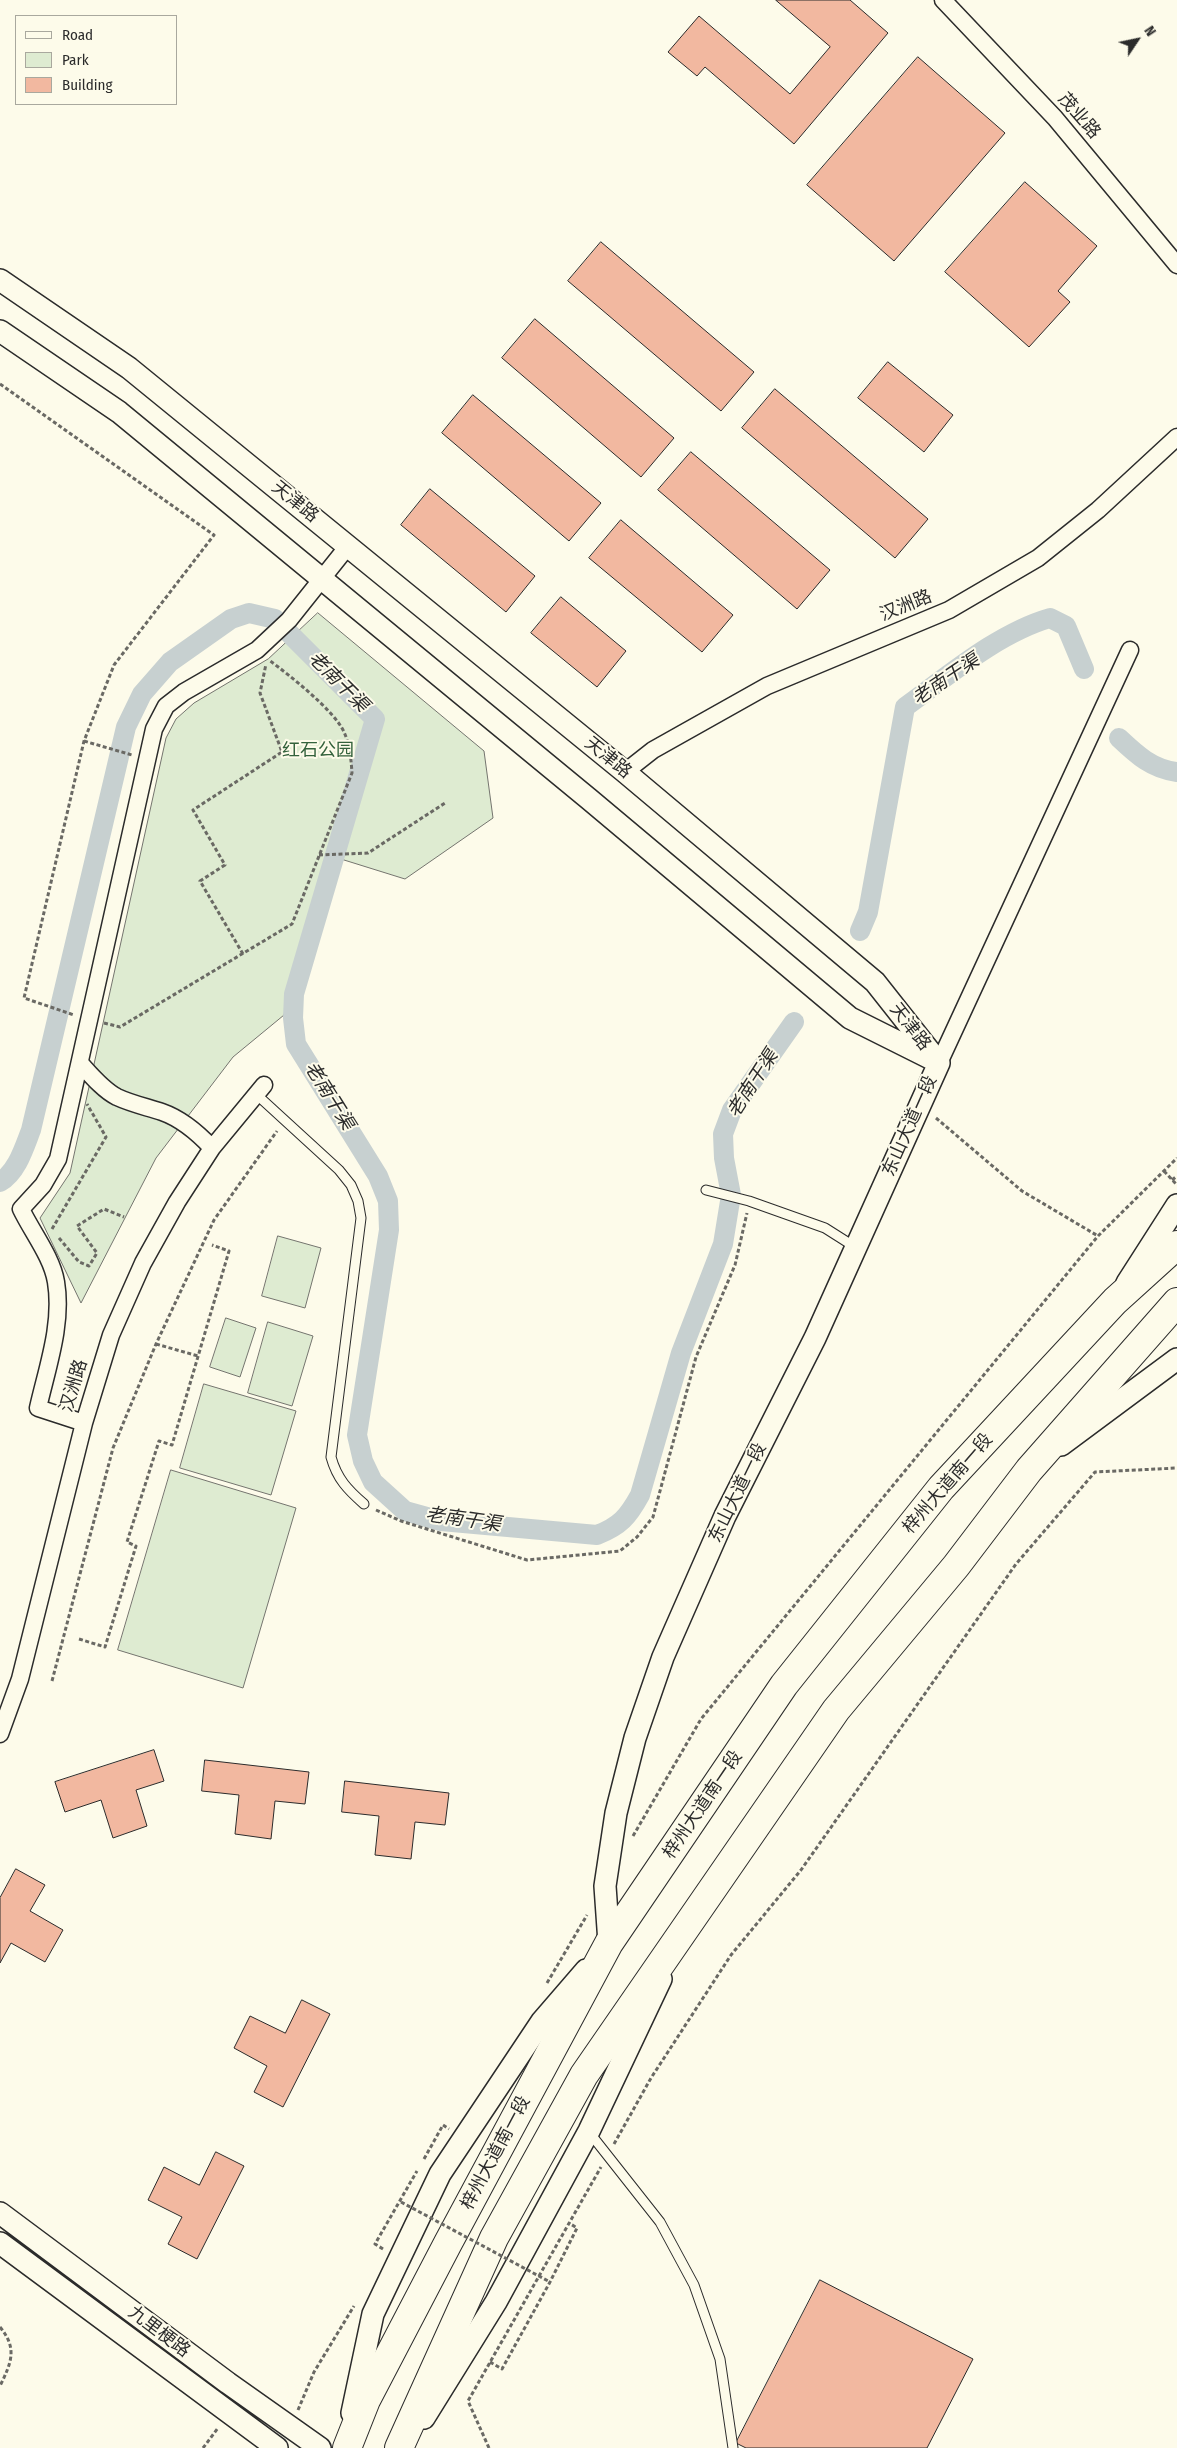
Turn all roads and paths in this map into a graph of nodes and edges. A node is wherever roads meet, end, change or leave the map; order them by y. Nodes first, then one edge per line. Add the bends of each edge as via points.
1 (943, 0) edge
2 (1177, 265) edge
3 (0, 280) edge
4 (0, 331) edge
5 (0, 384) edge
6 (1177, 437) edge
7 (348, 546) junction
8 (323, 579) junction
9 (1130, 650) dead end
10 (262, 654) junction
11 (84, 741) junction
12 (147, 760) junction
13 (625, 772) junction
14 (445, 803) dead end
15 (319, 855) junction
16 (243, 954) junction
17 (89, 1019) junction
18 (120, 1027) dead end
19 (80, 1063) junction
20 (939, 1063) junction
21 (260, 1090) joint
22 (85, 1101) dead end
23 (920, 1105) junction
24 (284, 1120) junction
25 (212, 1148) junction
26 (1164, 1171) dead end
27 (1177, 1176) edge
28 (1172, 1180) junction
29 (1177, 1185) edge
30 (706, 1190) dead end
31 (749, 1201) junction
32 (1177, 1205) edge
33 (124, 1217) dead end
34 (1098, 1236) dead end
35 (212, 1245) dead end
36 (1177, 1245) edge
37 (856, 1247) junction
38 (1115, 1301) junction
39 (1177, 1302) edge
40 (156, 1344) junction
41 (198, 1356) junction
42 (1174, 1366) edge
43 (84, 1423) junction
44 (1177, 1468) edge
45 (1029, 1470) junction
46 (364, 1504) joint
47 (79, 1639) dead end
48 (52, 1681) dead end
49 (0, 1734) edge
50 (684, 1932) junction
51 (609, 1943) junction
52 (589, 2131) junction
53 (608, 2155) junction
54 (0, 2214) edge
55 (569, 2223) junction
56 (0, 2243) edge
57 (375, 2244) dead end
58 (550, 2282) junction
59 (0, 2327) edge
60 (490, 2362) junction
61 (0, 2386) edge
62 (219, 2428) dead end
63 (203, 2448) edge
64 (277, 2448) edge
65 (320, 2448) edge
66 (346, 2448) edge
67 (399, 2448) edge
68 (405, 2448) edge
69 (489, 2448) edge
70 (733, 2448) edge

1 - 2 street, 茂业路 via 1055,118
3 - 7 street, 天津路 via 129,368
4 - 8 street, 天津路 via 119,412
5 - 11 path via 214,536 114,665
6 - 13 street, 汉洲路 via 1098,510 1038,558 948,610 767,686 653,750
7 - 8 street
7 - 13 street, 天津路
8 - 10 street via 276,632
8 - 20 street, 天津路 via 850,1018
9 - 20 street
10 - 12 street via 184,692 166,706 154,729
10 - 15 path via 323,706 343,730 351,753 352,773
10 - 16 path via 260,693 282,752 194,810 225,865 200,881
11 - 12 path
11 - 17 path via 24,998
12 - 17 street
13 - 20 street, 天津路 via 875,982
14 - 15 path via 368,853
15 - 16 path via 292,924
16 - 18 path
17 - 19 street
19 - 25 street via 115,1096 183,1122
19 - 43 street via 58,1159 43,1185 21,1209 56,1281 58,1313 38,1408
20 - 23 street, 东山大道一段
21 - 24 lane
21 - 25 street, 汉洲路
22 - 33 path via 106,1138 52,1230 79,1262 90,1266 97,1253 77,1226 104,1209
23 - 34 path via 1022,1192
23 - 37 street, 东山大道一段
24 - 40 path via 214,1220
24 - 46 lane via 339,1170 358,1201 361,1218 332,1457 335,1472 344,1486
25 - 43 street, 汉洲路 via 143,1263 111,1335
26 - 28 path
27 - 28 path
28 - 29 path
30 - 31 lane
31 - 37 lane via 825,1228
31 - 46 path via 735,1265 696,1358 653,1517 620,1551 527,1560 401,1521
32 - 38 street
35 - 41 path via 229,1251
36 - 38 highway, 梓州大道南一段
37 - 51 street, 东山大道一段 via 815,1338 725,1516 663,1657 616,1813 605,1886
38 - 51 highway, 梓州大道南一段 via 941,1488 784,1685
39 - 45 highway
40 - 41 path
40 - 48 path via 113,1448
41 - 47 path via 172,1445 159,1441 127,1542 136,1546 105,1647
42 - 45 street
43 - 49 street, 汉洲路 via 20,1679
44 - 53 path via 1095,1472 1016,1564 801,1870 731,1955 651,2078
45 - 50 highway via 956,1566 836,1710
50 - 52 street
50 - 67 highway via 584,2075 494,2238
51 - 66 highway, 梓州大道南一段 via 443,2252 366,2400
51 - 66 street via 542,2021 440,2174 373,2314
52 - 53 lane
52 - 68 street via 496,2302
53 - 55 path
53 - 70 lane via 660,2222 694,2285 720,2359
54 - 65 street, 九里梗路
55 - 58 path via 577,2228
55 - 60 path
56 - 64 street, 九里梗路
57 - 58 path, bridge via 400,2202
58 - 60 path via 502,2369
59 - 61 path via 8,2337 12,2354
60 - 69 path via 468,2400
62 - 63 path

